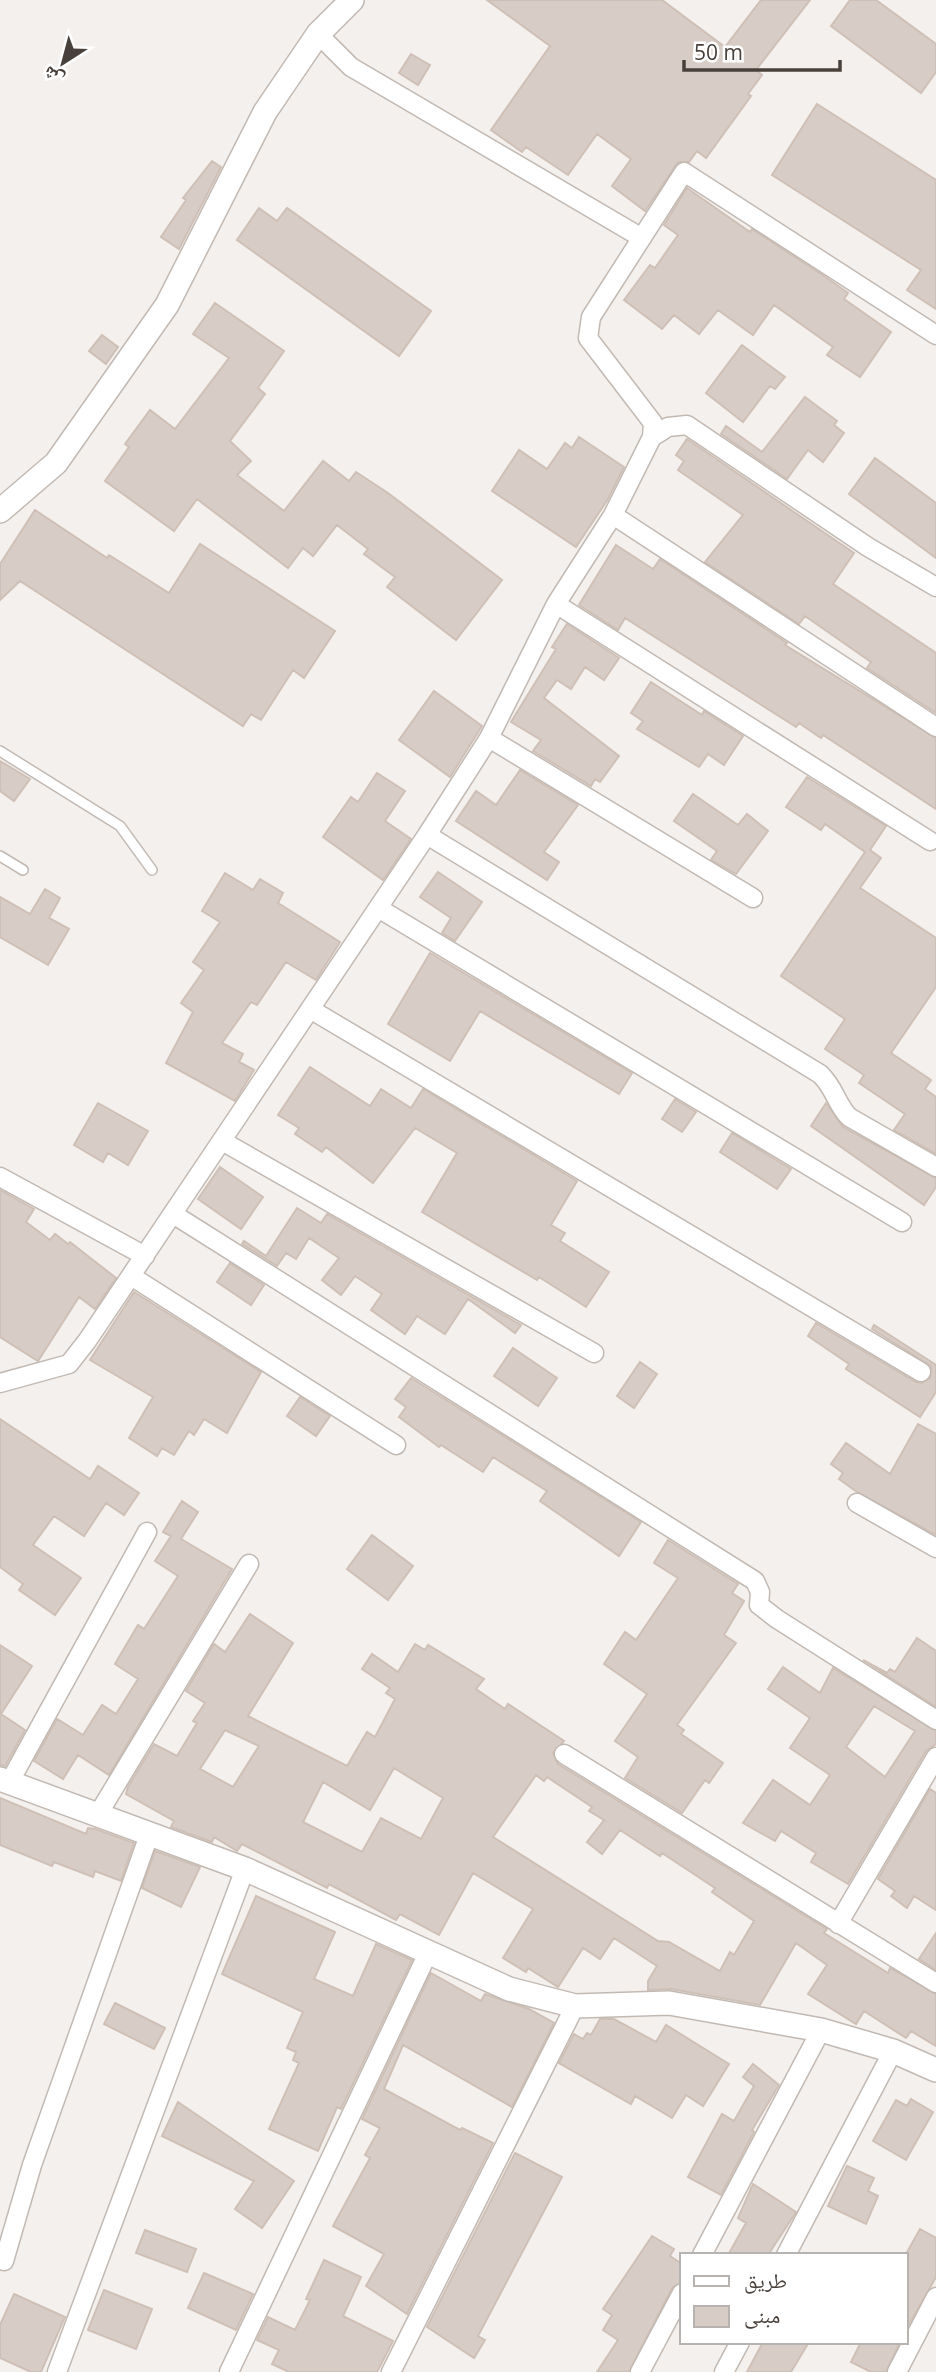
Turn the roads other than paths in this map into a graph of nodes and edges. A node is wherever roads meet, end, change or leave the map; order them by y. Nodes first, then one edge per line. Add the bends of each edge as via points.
1 (352, 0) edge
2 (318, 34) junction
3 (642, 238) junction
4 (936, 335) edge
5 (652, 437) junction
6 (0, 511) edge
7 (613, 515) junction
8 (936, 587) edge
9 (556, 604) junction
10 (936, 727) edge
11 (489, 738) junction
12 (0, 751) edge
13 (427, 835) junction
14 (930, 841) dead end
15 (0, 856) edge
16 (23, 870) dead end
17 (152, 870) dead end
18 (753, 898) dead end
19 (378, 908) junction
20 (310, 1009) junction
21 (222, 1141) junction
22 (936, 1167) edge
23 (0, 1177) edge
24 (173, 1214) junction
25 (901, 1222) dead end
26 (145, 1256) junction
27 (131, 1276) junction
28 (594, 1353) dead end
29 (921, 1372) dead end
30 (0, 1383) edge
31 (396, 1445) dead end
32 (856, 1503) dead end
33 (146, 1532) dead end
34 (936, 1548) edge
35 (249, 1564) dead end
36 (936, 1720) edge
37 (564, 1754) dead end
38 (936, 1758) edge
39 (5, 1781) edge
40 (97, 1816) junction
41 (149, 1835) junction
42 (245, 1870) junction
43 (838, 1924) junction
44 (428, 1953) junction
45 (936, 1983) edge
46 (575, 2006) junction
47 (821, 2030) junction
48 (893, 2051) junction
49 (936, 2070) edge
50 (703, 2253) edge
51 (787, 2253) edge
52 (4, 2261) dead end
53 (680, 2297) edge
54 (936, 2297) edge
55 (739, 2344) edge
56 (57, 2372) edge
57 (229, 2372) edge
58 (391, 2372) edge
59 (640, 2372) edge
60 (724, 2372) edge
61 (897, 2372) edge

1 - 2 street
2 - 3 street via 351,67
2 - 6 street via 265,112 167,305 57,463
3 - 4 street via 684,172
3 - 5 street via 591,317 588,338 653,423
5 - 7 street
5 - 8 street via 668,427 687,425 868,547
7 - 9 street
7 - 10 street
9 - 11 street
9 - 14 street
11 - 13 street
11 - 18 street
12 - 17 lane via 120,826
13 - 19 street
13 - 22 street via 820,1074 849,1116
15 - 16 lane
19 - 20 street
19 - 25 street
20 - 21 street
20 - 29 street
21 - 24 street
21 - 28 street
23 - 26 street
24 - 26 street
24 - 36 street via 755,1581 759,1605 777,1619
26 - 27 street
27 - 30 street via 69,1364
27 - 31 street
32 - 34 street
33 - 39 street
35 - 40 street
37 - 43 street
38 - 43 street
39 - 40 street
40 - 41 street
41 - 42 street
41 - 52 street via 32,2165
42 - 44 street
42 - 56 street
43 - 45 street
44 - 46 street via 509,1989
44 - 57 street
46 - 47 street via 669,2003
46 - 58 street
47 - 48 street
47 - 50 street
48 - 49 street
48 - 51 street
53 - 59 street
54 - 61 street
55 - 60 street

